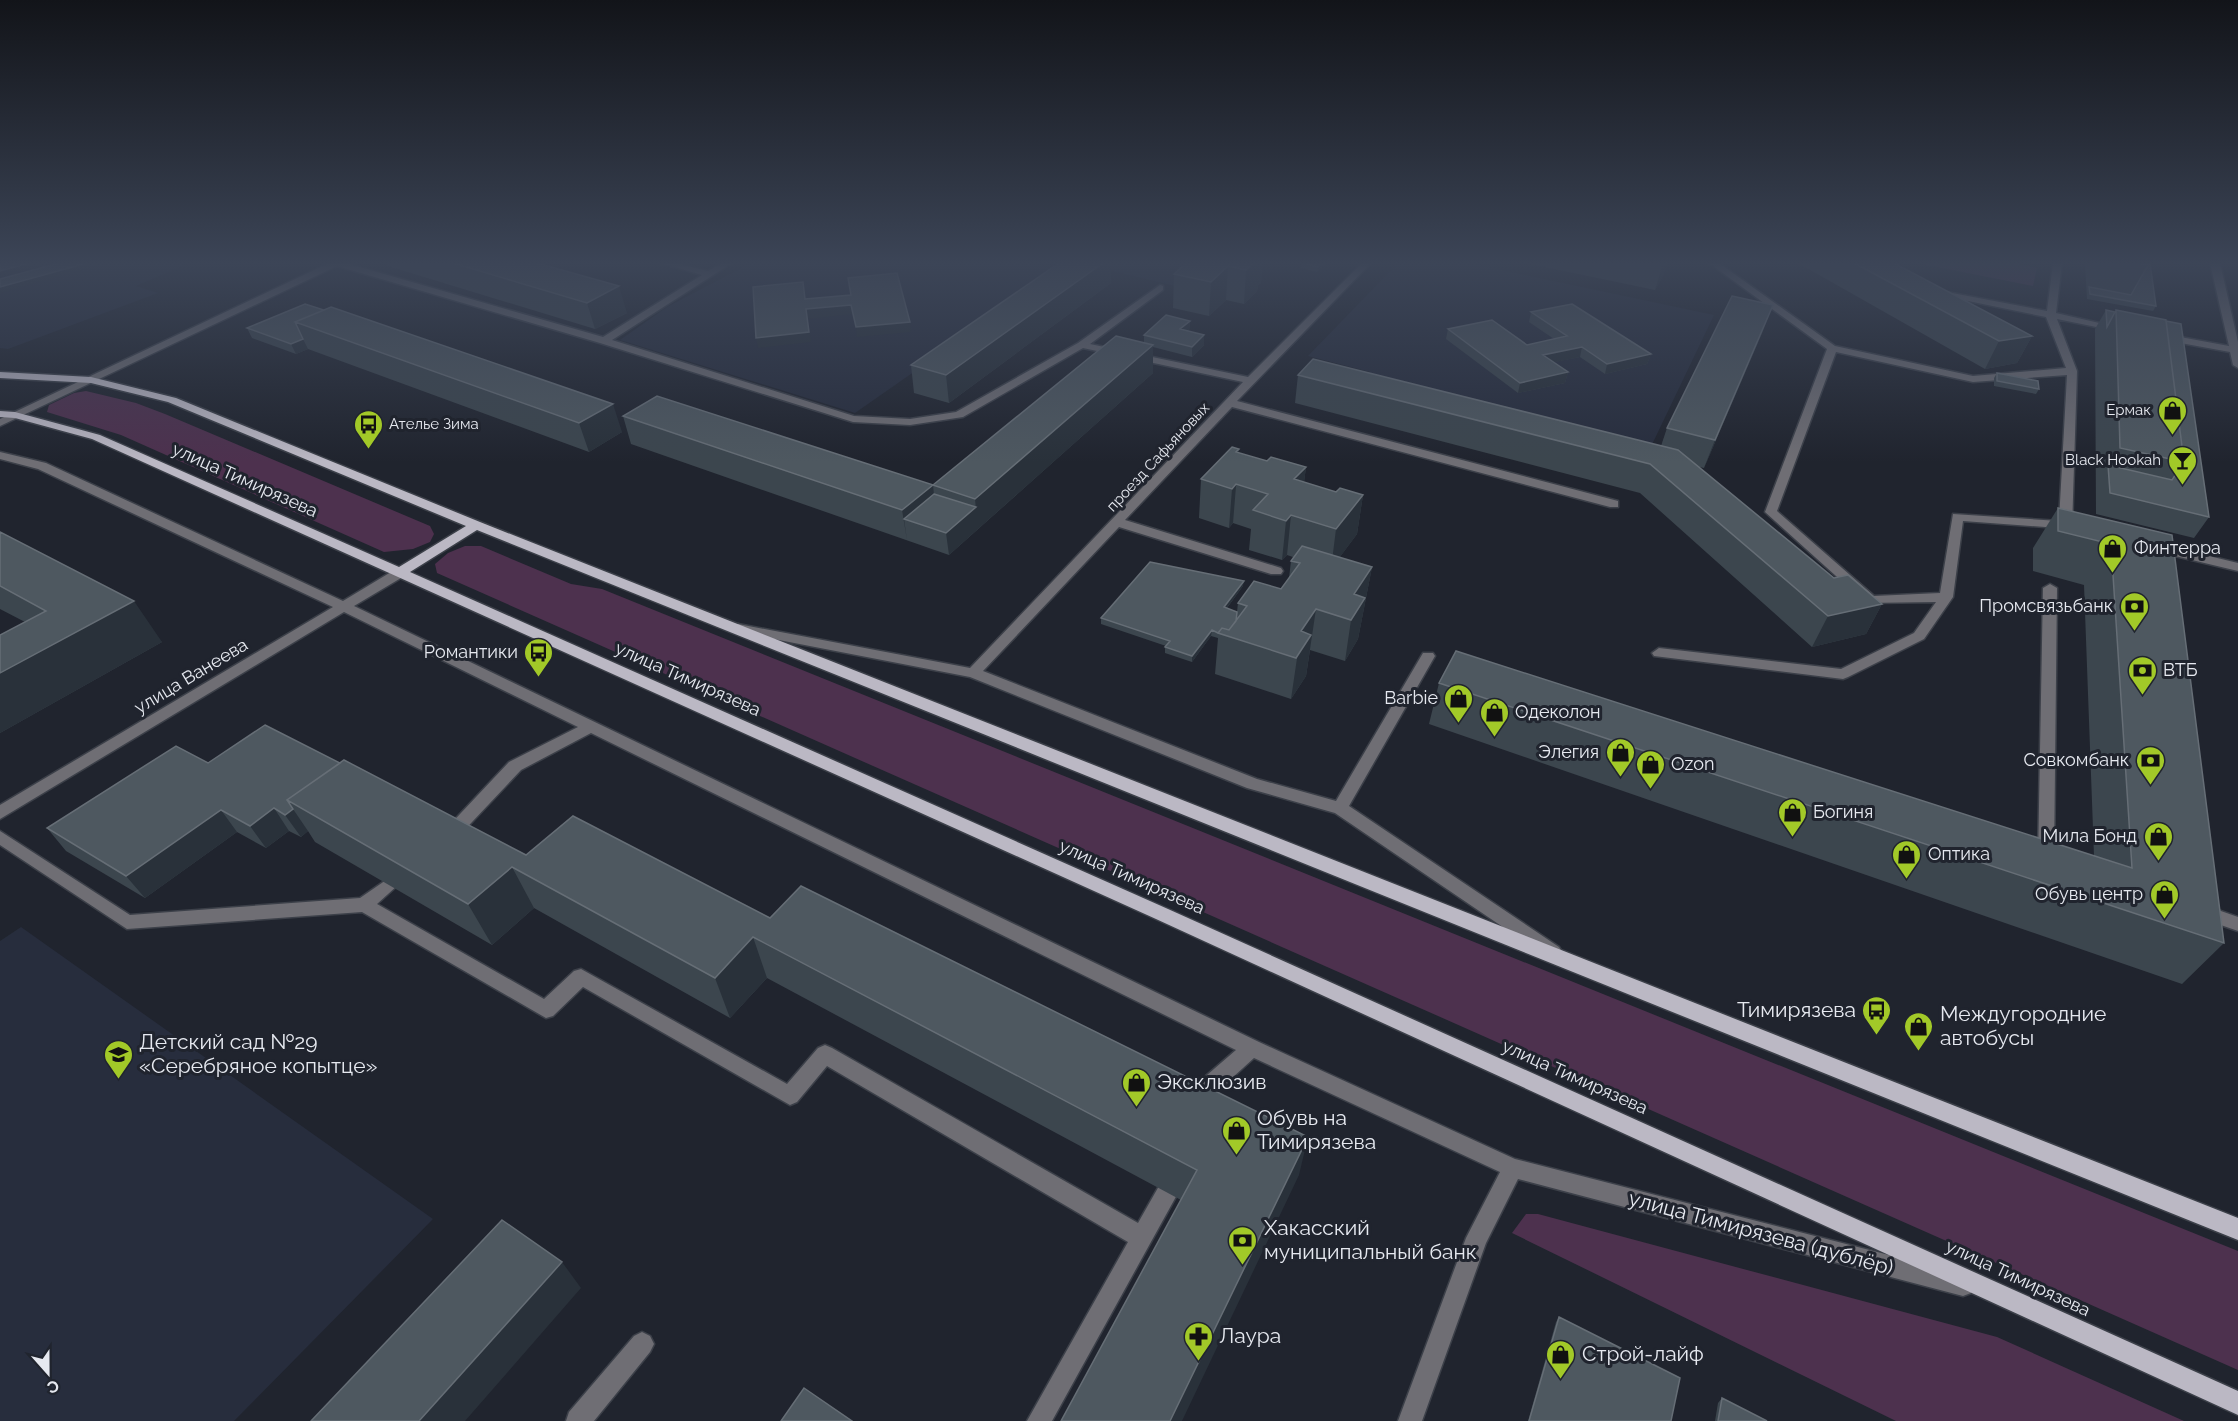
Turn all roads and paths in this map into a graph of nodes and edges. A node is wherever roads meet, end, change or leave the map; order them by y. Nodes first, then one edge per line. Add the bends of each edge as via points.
1 (197, 329) edge
2 (564, 329) edge
3 (622, 329) edge
4 (1103, 329) edge
5 (1302, 329) edge
6 (1806, 329) edge
7 (2056, 329) edge
8 (2119, 329) edge
9 (2229, 329) edge
10 (2128, 331) edge
11 (2150, 335) edge
12 (604, 341) junction
13 (1082, 345) junction
14 (1832, 348) junction
15 (2234, 350) junction
16 (2238, 366) edge
17 (2072, 371) junction
18 (0, 375) edge
19 (91, 380) junction
20 (1251, 381) junction
21 (1230, 403) junction
22 (0, 414) edge
23 (15, 415) junction
24 (0, 423) edge
25 (0, 455) edge
26 (1614, 504) dead end
27 (1117, 522) junction
28 (476, 525) junction
29 (2145, 544) edge
30 (2238, 567) edge
31 (1276, 571) edge
32 (401, 572) junction
33 (2050, 588) dead end
34 (1946, 597) junction
35 (344, 606) junction
36 (732, 627) junction
37 (1659, 654) dead end
38 (1428, 656) dead end
39 (973, 673) junction
40 (590, 727) junction
41 (1340, 808) junction
42 (0, 813) edge
43 (0, 837) edge
44 (444, 842) edge
45 (2065, 866) edge
46 (389, 885) edge
47 (364, 905) junction
48 (2185, 906) edge
49 (2238, 924) edge
50 (1566, 960) junction
51 (1252, 1048) junction
52 (1199, 1121) edge
53 (1513, 1168) junction
54 (1167, 1193) edge
55 (2238, 1229) edge
56 (1142, 1238) junction
57 (2009, 1297) junction
58 (642, 1344) dead end
59 (2238, 1403) edge
60 (578, 1421) edge
61 (1039, 1421) edge
62 (1410, 1421) edge

1 - 19 street
2 - 12 street
3 - 12 street
4 - 13 street
5 - 20 street, проезд Сафьяновых
6 - 14 street
7 - 17 street
8 - 10 street
9 - 15 street
11 - 15 street
12 - 13 street via 853,419 910,422 959,415
13 - 20 street
14 - 17 street via 1973,379
14 - 34 street via 1772,512 1871,600
15 - 16 street
17 - 34 street via 2070,526 1957,517
18 - 19 main road
19 - 23 street
19 - 28 main road via 172,400
20 - 21 street, проезд Сафьяновых
21 - 26 street
21 - 27 street, проезд Сафьяновых
22 - 23 main road, улица Тимирязева
23 - 24 street
23 - 32 main road, улица Тимирязева via 96,437
25 - 35 street, улица Тимирязева (дублёр) via 42,466
27 - 31 street
27 - 39 street, проезд Сафьяновых
28 - 32 main road
28 - 36 main road
29 - 30 street
32 - 35 street, улица Ванеева
32 - 57 main road, улица Тимирязева
33 - 45 street via 2041,858
34 - 37 street via 1919,636 1843,674
35 - 40 street, улица Тимирязева (дублёр)
35 - 42 street, улица Ванеева
36 - 39 street
36 - 50 main road
38 - 41 street
39 - 41 street via 1253,784
40 - 44 street via 515,766
40 - 51 street, улица Тимирязева (дублёр)
41 - 50 street
43 - 47 street via 127,922
46 - 47 street
47 - 56 street via 546,1010 581,977 790,1096 825,1054
48 - 49 street
50 - 55 main road
51 - 52 street via 1185,1108
51 - 53 street, улица Тимирязева (дублёр)
53 - 57 street, улица Тимирязева (дублёр)
53 - 62 street via 1477,1238
54 - 56 street
56 - 61 street
57 - 59 main road, улица Тимирязева
58 - 60 street

